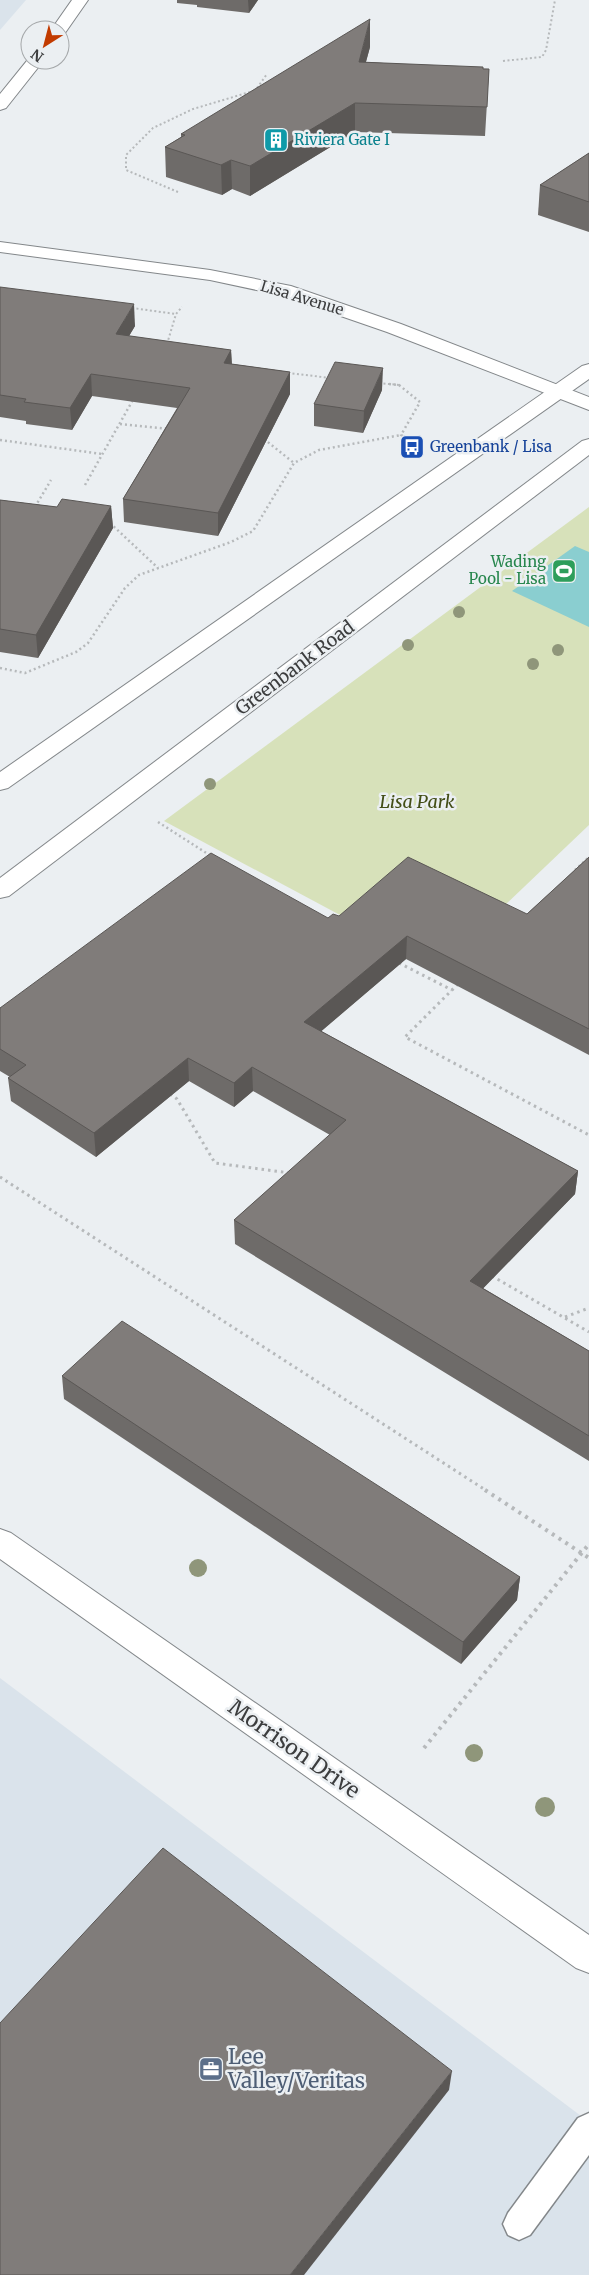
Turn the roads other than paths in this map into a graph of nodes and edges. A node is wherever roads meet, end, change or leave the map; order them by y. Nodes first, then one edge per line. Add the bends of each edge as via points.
1 (80, 0) edge
2 (67, 20) edge
3 (28, 70) edge
4 (0, 105) edge
5 (0, 247) edge
6 (589, 370) edge
7 (557, 392) junction
8 (589, 404) edge
9 (589, 445) edge
10 (0, 784) edge
11 (0, 890) edge
12 (0, 1542) edge
13 (589, 1956) edge
14 (589, 2129) edge
15 (519, 2224) dead end

1 - 2 main road
3 - 4 main road
5 - 7 main road, Lisa Avenue via 210,275 284,290 394,328
6 - 7 main road
7 - 8 main road, Lisa Avenue
7 - 10 main road
9 - 11 main road, Greenbank Road
12 - 13 main road, Morrison Drive
14 - 15 lane

